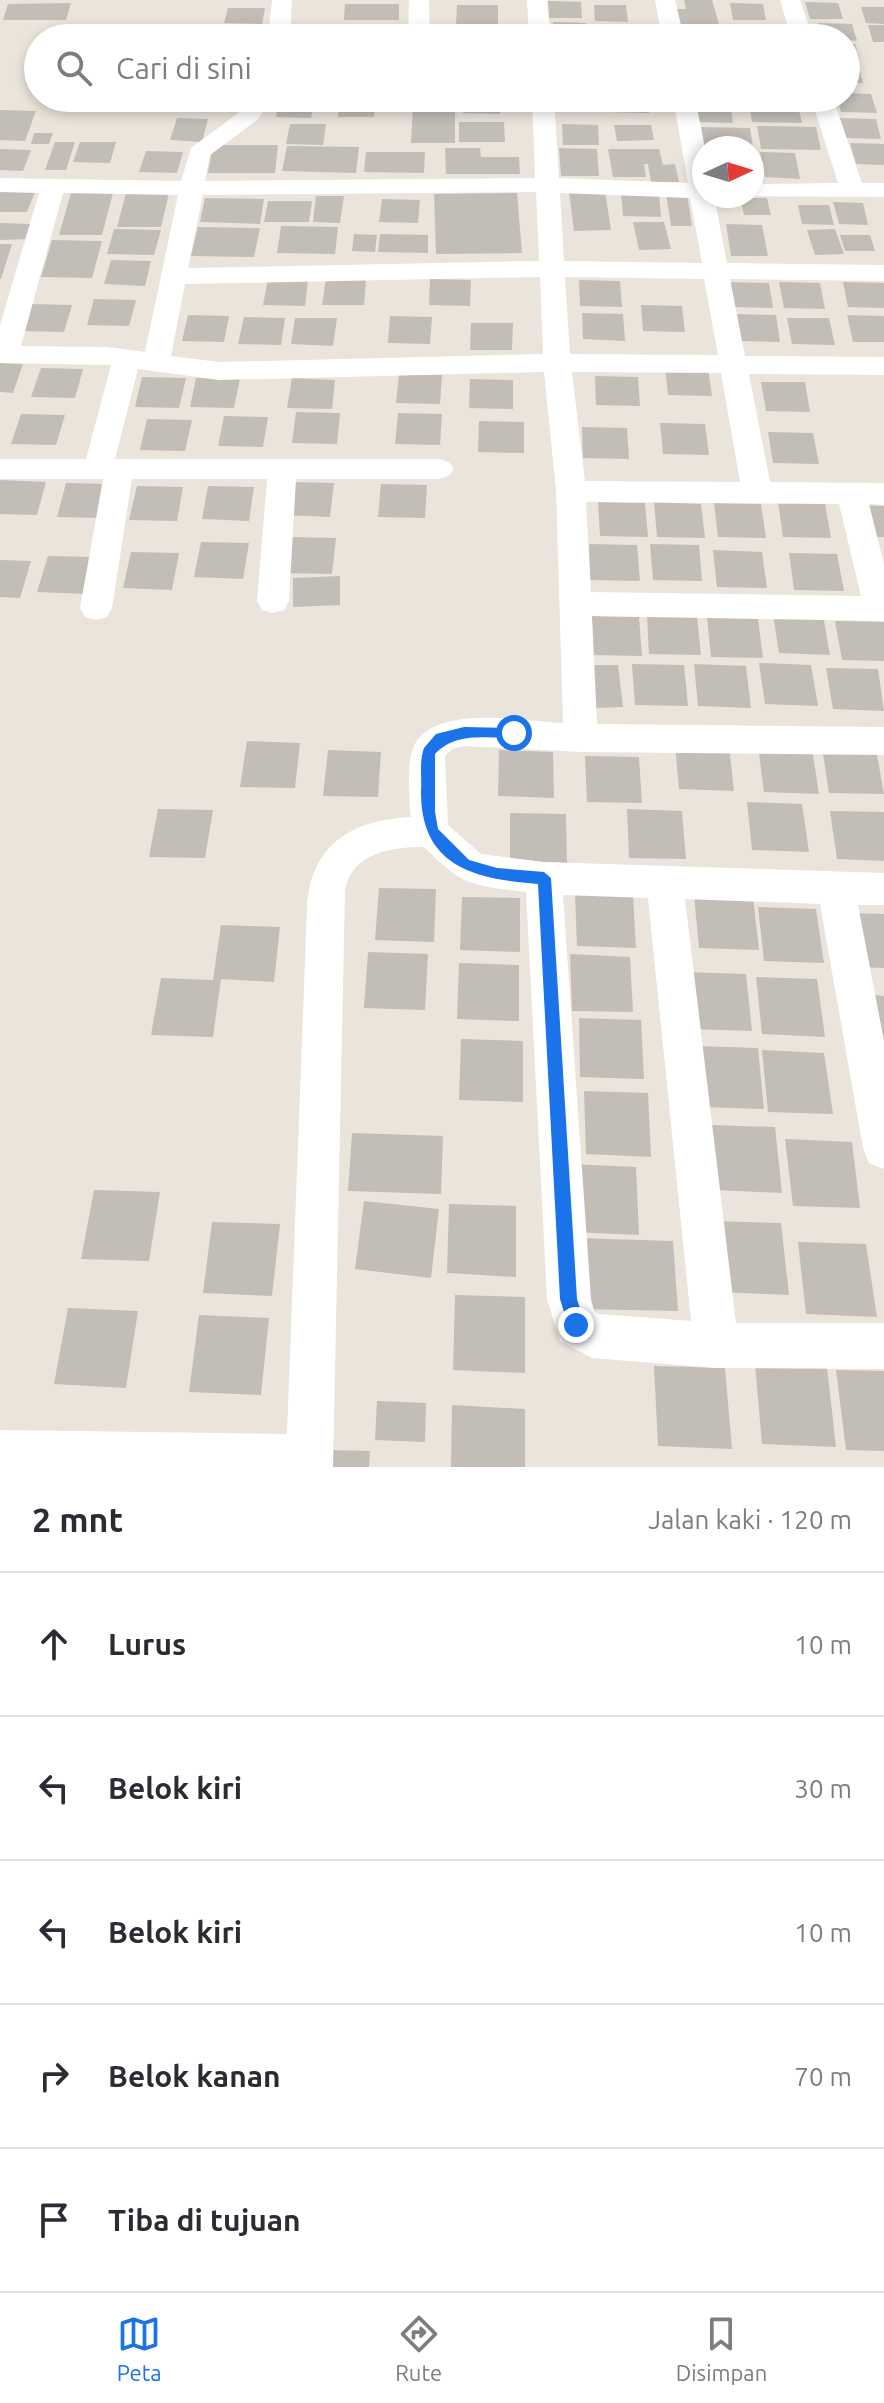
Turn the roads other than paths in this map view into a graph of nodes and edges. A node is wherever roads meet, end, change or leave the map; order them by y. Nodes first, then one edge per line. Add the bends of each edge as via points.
1 (282, 0) edge
2 (419, 0) edge
3 (537, 0) edge
4 (665, 0) edge
5 (790, 0) edge
6 (280, 24) edge
7 (419, 24) edge
8 (539, 24) edge
9 (670, 24) edge
10 (798, 24) edge
11 (254, 112) edge
12 (544, 112) edge
13 (687, 112) edge
14 (827, 112) edge
15 (692, 138) edge
16 (0, 185) edge
17 (548, 185) junction
18 (53, 186) junction
19 (194, 188) junction
20 (852, 190) junction
21 (884, 190) edge
22 (764, 191) edge
23 (692, 192) edge
24 (706, 208) edge
25 (553, 269) junction
26 (718, 271) junction
27 (884, 273) edge
28 (174, 276) junction
29 (2, 354) edge
30 (127, 358) junction
31 (557, 363) junction
32 (156, 364) junction
33 (735, 365) junction
34 (884, 366) edge
35 (0, 469) edge
36 (108, 469) junction
37 (282, 469) junction
38 (439, 469) dead end
39 (571, 491) junction
40 (757, 494) junction
41 (851, 494) junction
42 (884, 494) edge
43 (273, 601) dead end
44 (575, 604) junction
45 (96, 608) dead end
46 (882, 609) edge
47 (581, 738) junction
48 (884, 741) edge
49 (432, 832) junction
50 (544, 878) junction
51 (665, 882) junction
52 (836, 888) junction
53 (884, 889) edge
54 (884, 1148) edge
55 (716, 1345) junction
56 (884, 1346) edge
57 (0, 1454) edge
58 (309, 1462) edge

1 - 6 street
2 - 7 street
3 - 8 street
4 - 9 street
5 - 10 street
11 - 19 street via 210,139 199,153
12 - 17 street
13 - 15 street
14 - 20 street
16 - 18 street
17 - 19 street
17 - 23 street
17 - 25 street
18 - 19 street
18 - 29 street
19 - 28 street
20 - 21 street
20 - 22 street
24 - 26 street
25 - 26 street
25 - 28 street
25 - 31 street
26 - 27 street
26 - 33 street
28 - 32 street
29 - 30 street
30 - 32 street
30 - 36 street
31 - 32 street via 219,371
31 - 33 street
31 - 39 street
33 - 34 street
33 - 40 street
35 - 36 street
36 - 37 street
36 - 45 street
37 - 38 street
37 - 43 street
39 - 40 street
39 - 44 street
40 - 41 street
41 - 42 street
41 - 46 street
44 - 46 street
44 - 47 street
47 - 48 street
47 - 49 street via 464,732 441,738 428,752
49 - 50 street via 478,870
49 - 58 street via 368,840 342,853 329,876
50 - 51 street
50 - 55 street via 571,1314 592,1336
51 - 52 street
51 - 55 street
52 - 53 street
52 - 54 street
55 - 56 street
57 - 58 street

